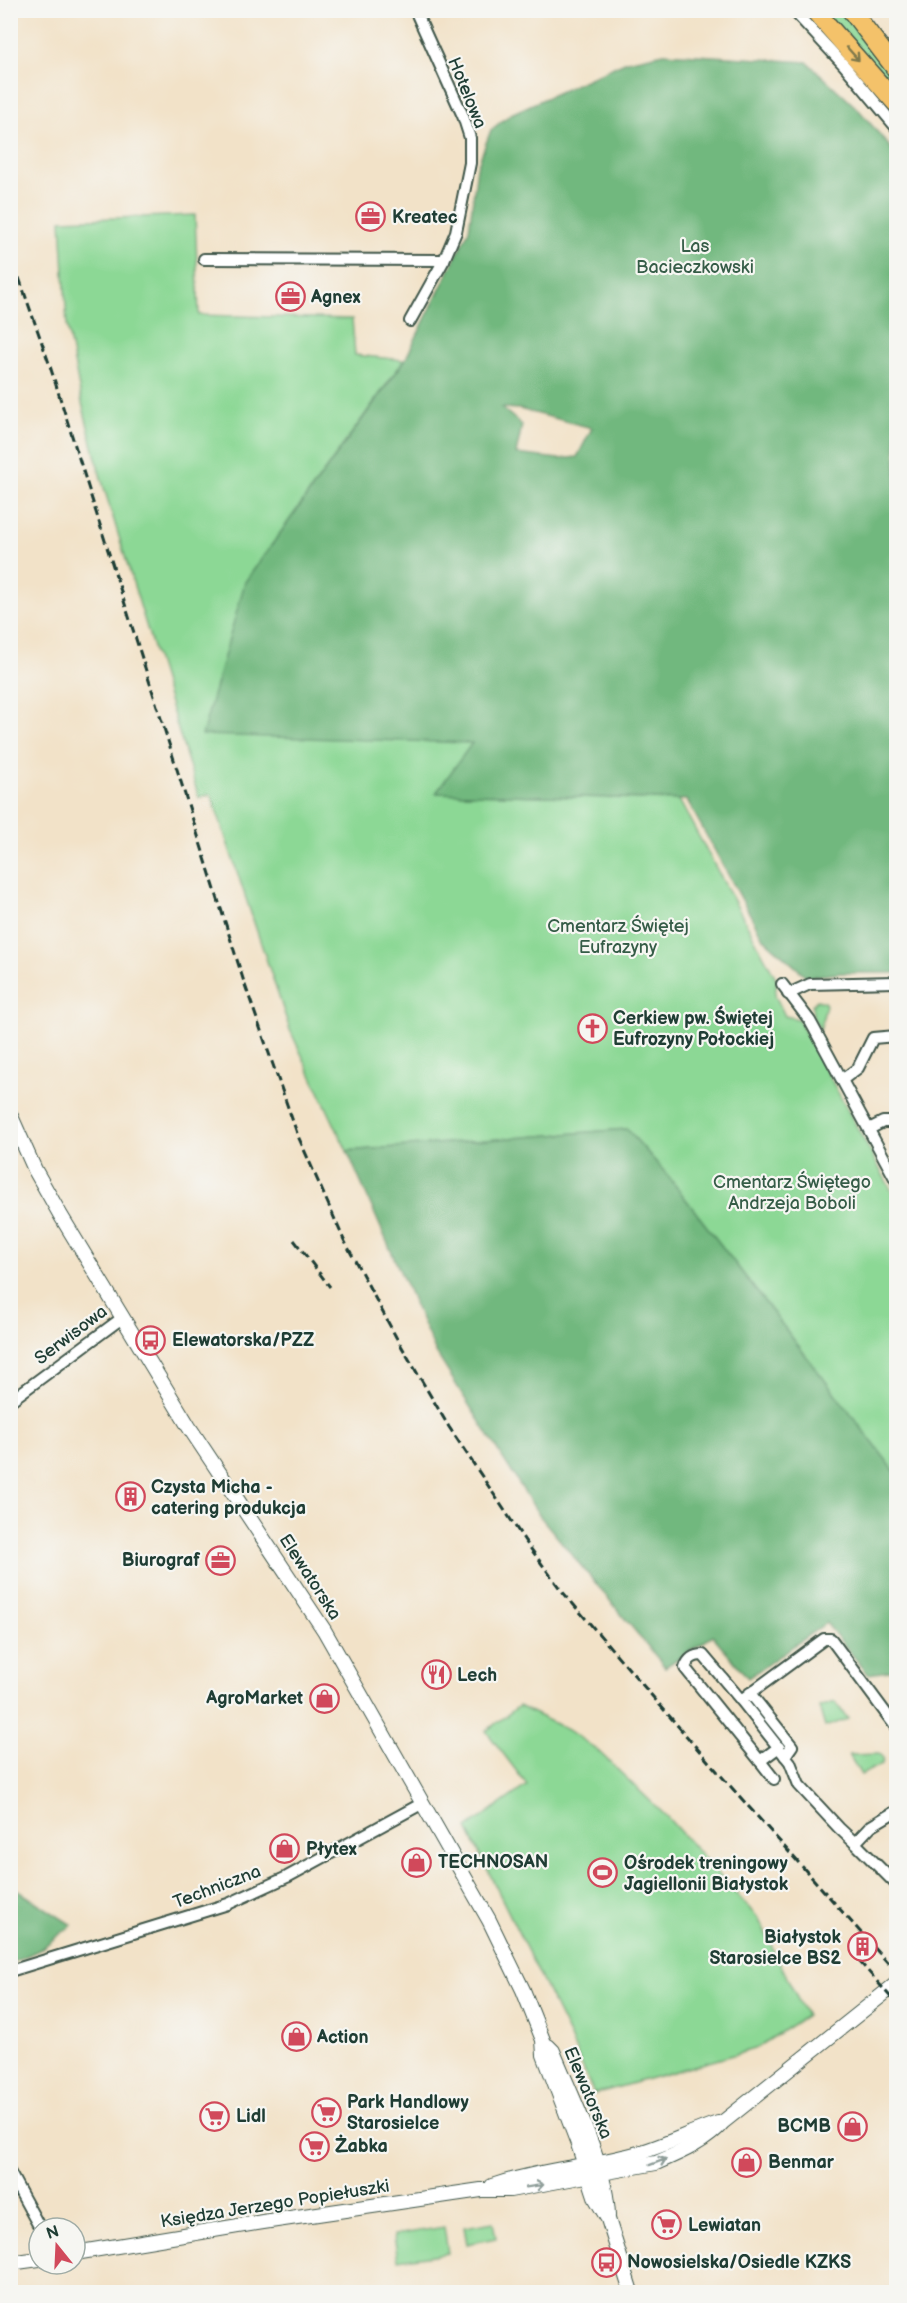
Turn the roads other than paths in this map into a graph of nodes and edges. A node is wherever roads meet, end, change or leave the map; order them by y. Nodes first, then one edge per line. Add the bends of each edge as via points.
1 (415, 10) edge
2 (793, 10) edge
3 (814, 10) edge
4 (850, 10) edge
5 (897, 69) edge
6 (897, 103) edge
7 (897, 127) edge
8 (204, 259) dead end
9 (444, 260) junction
10 (410, 321) dead end
11 (897, 982) edge
12 (897, 1036) edge
13 (842, 1080) junction
14 (10, 1114) edge
15 (897, 1122) edge
16 (868, 1129) junction
17 (897, 1180) edge
18 (122, 1318) junction
19 (10, 1401) edge
20 (750, 1693) junction
21 (741, 1700) junction
22 (897, 1727) edge
23 (782, 1751) junction
24 (760, 1761) junction
25 (774, 1779) dead end
26 (423, 1803) junction
27 (897, 1811) edge
28 (855, 1843) junction
29 (897, 1884) edge
30 (10, 1971) edge
31 (897, 1984) edge
32 (593, 2169) junction
33 (10, 2173) edge
34 (33, 2216) edge
35 (87, 2251) edge
36 (27, 2261) edge
37 (10, 2263) edge
38 (631, 2292) edge

1 - 9 street, Hotelowa via 470,138 470,163 458,221
2 - 7 street
3 -> 6 main road
4 - 5 main road
8 - 9 street
9 - 10 street, Hotelowa
11 - 13 street via 810,984 785,989 810,1021
12 - 13 street via 873,1038 858,1068
13 - 16 street
14 - 18 street, Elewatorska via 35,1170
15 - 16 street via 883,1122
16 - 17 street
18 - 19 street, Serwisowa
18 - 26 street, Elewatorska via 204,1450 320,1623
20 - 21 street
20 - 22 street via 824,1638 831,1639
20 - 23 street via 792,1746
21 - 23 street
21 - 24 street via 704,1655 688,1661 685,1668
23 - 24 street
23 - 28 street via 799,1785
24 - 25 street
26 - 30 street, Techniczna via 287,1877 228,1904
26 - 32 street, Elewatorska via 499,1940 543,2040 553,2051
27 - 28 street via 872,1826
28 - 29 street
31 - 32 street, Księdza Jerzego Popiełuszki via 723,2122
32 - 35 street, Księdza Jerzego Popiełuszki via 510,2190 481,2190
32 - 38 street, Elewatorska via 596,2199 608,2219
33 - 34 street
36 - 37 street

